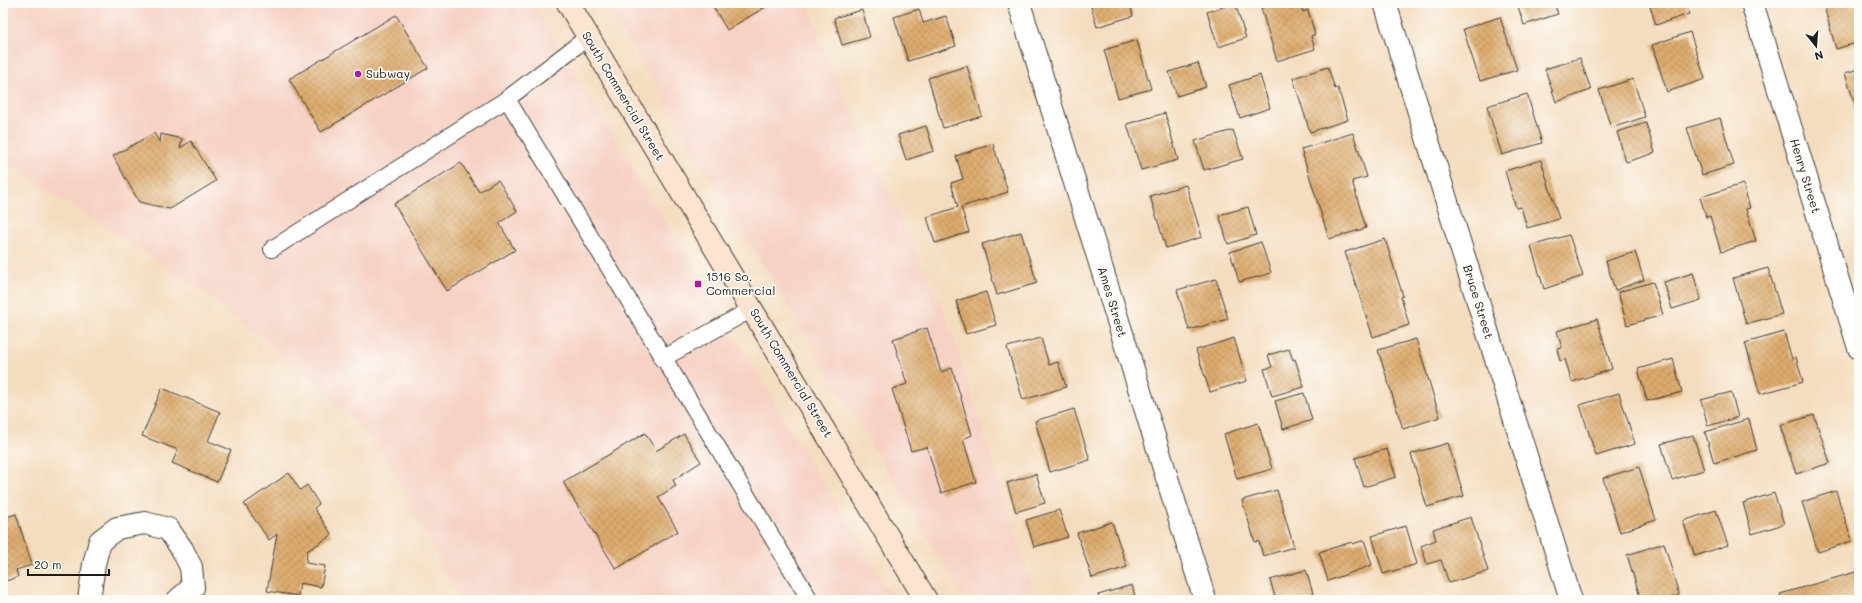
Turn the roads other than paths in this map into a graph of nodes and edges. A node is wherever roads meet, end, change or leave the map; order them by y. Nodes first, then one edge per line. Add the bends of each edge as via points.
1 (568, 3) edge
2 (1020, 3) edge
3 (1385, 3) edge
4 (1752, 3) edge
5 (588, 37) junction
6 (507, 99) junction
7 (272, 248) dead end
8 (752, 309) junction
9 (1859, 348) edge
10 (662, 358) junction
11 (89, 600) edge
12 (178, 600) edge
13 (810, 600) edge
14 (926, 600) edge
15 (1206, 600) edge
16 (1571, 600) edge

1 - 5 main road, South Commercial Street
2 - 15 street, Ames Street
3 - 16 street, Bruce Street
4 - 9 street, Henry Street
5 - 6 lane
5 - 8 main road, South Commercial Street
6 - 7 lane
6 - 10 lane
8 - 10 lane
8 - 14 main road, South Commercial Street
10 - 13 lane
11 - 12 street via 100,541 117,528 145,523 168,529 191,568 194,588

